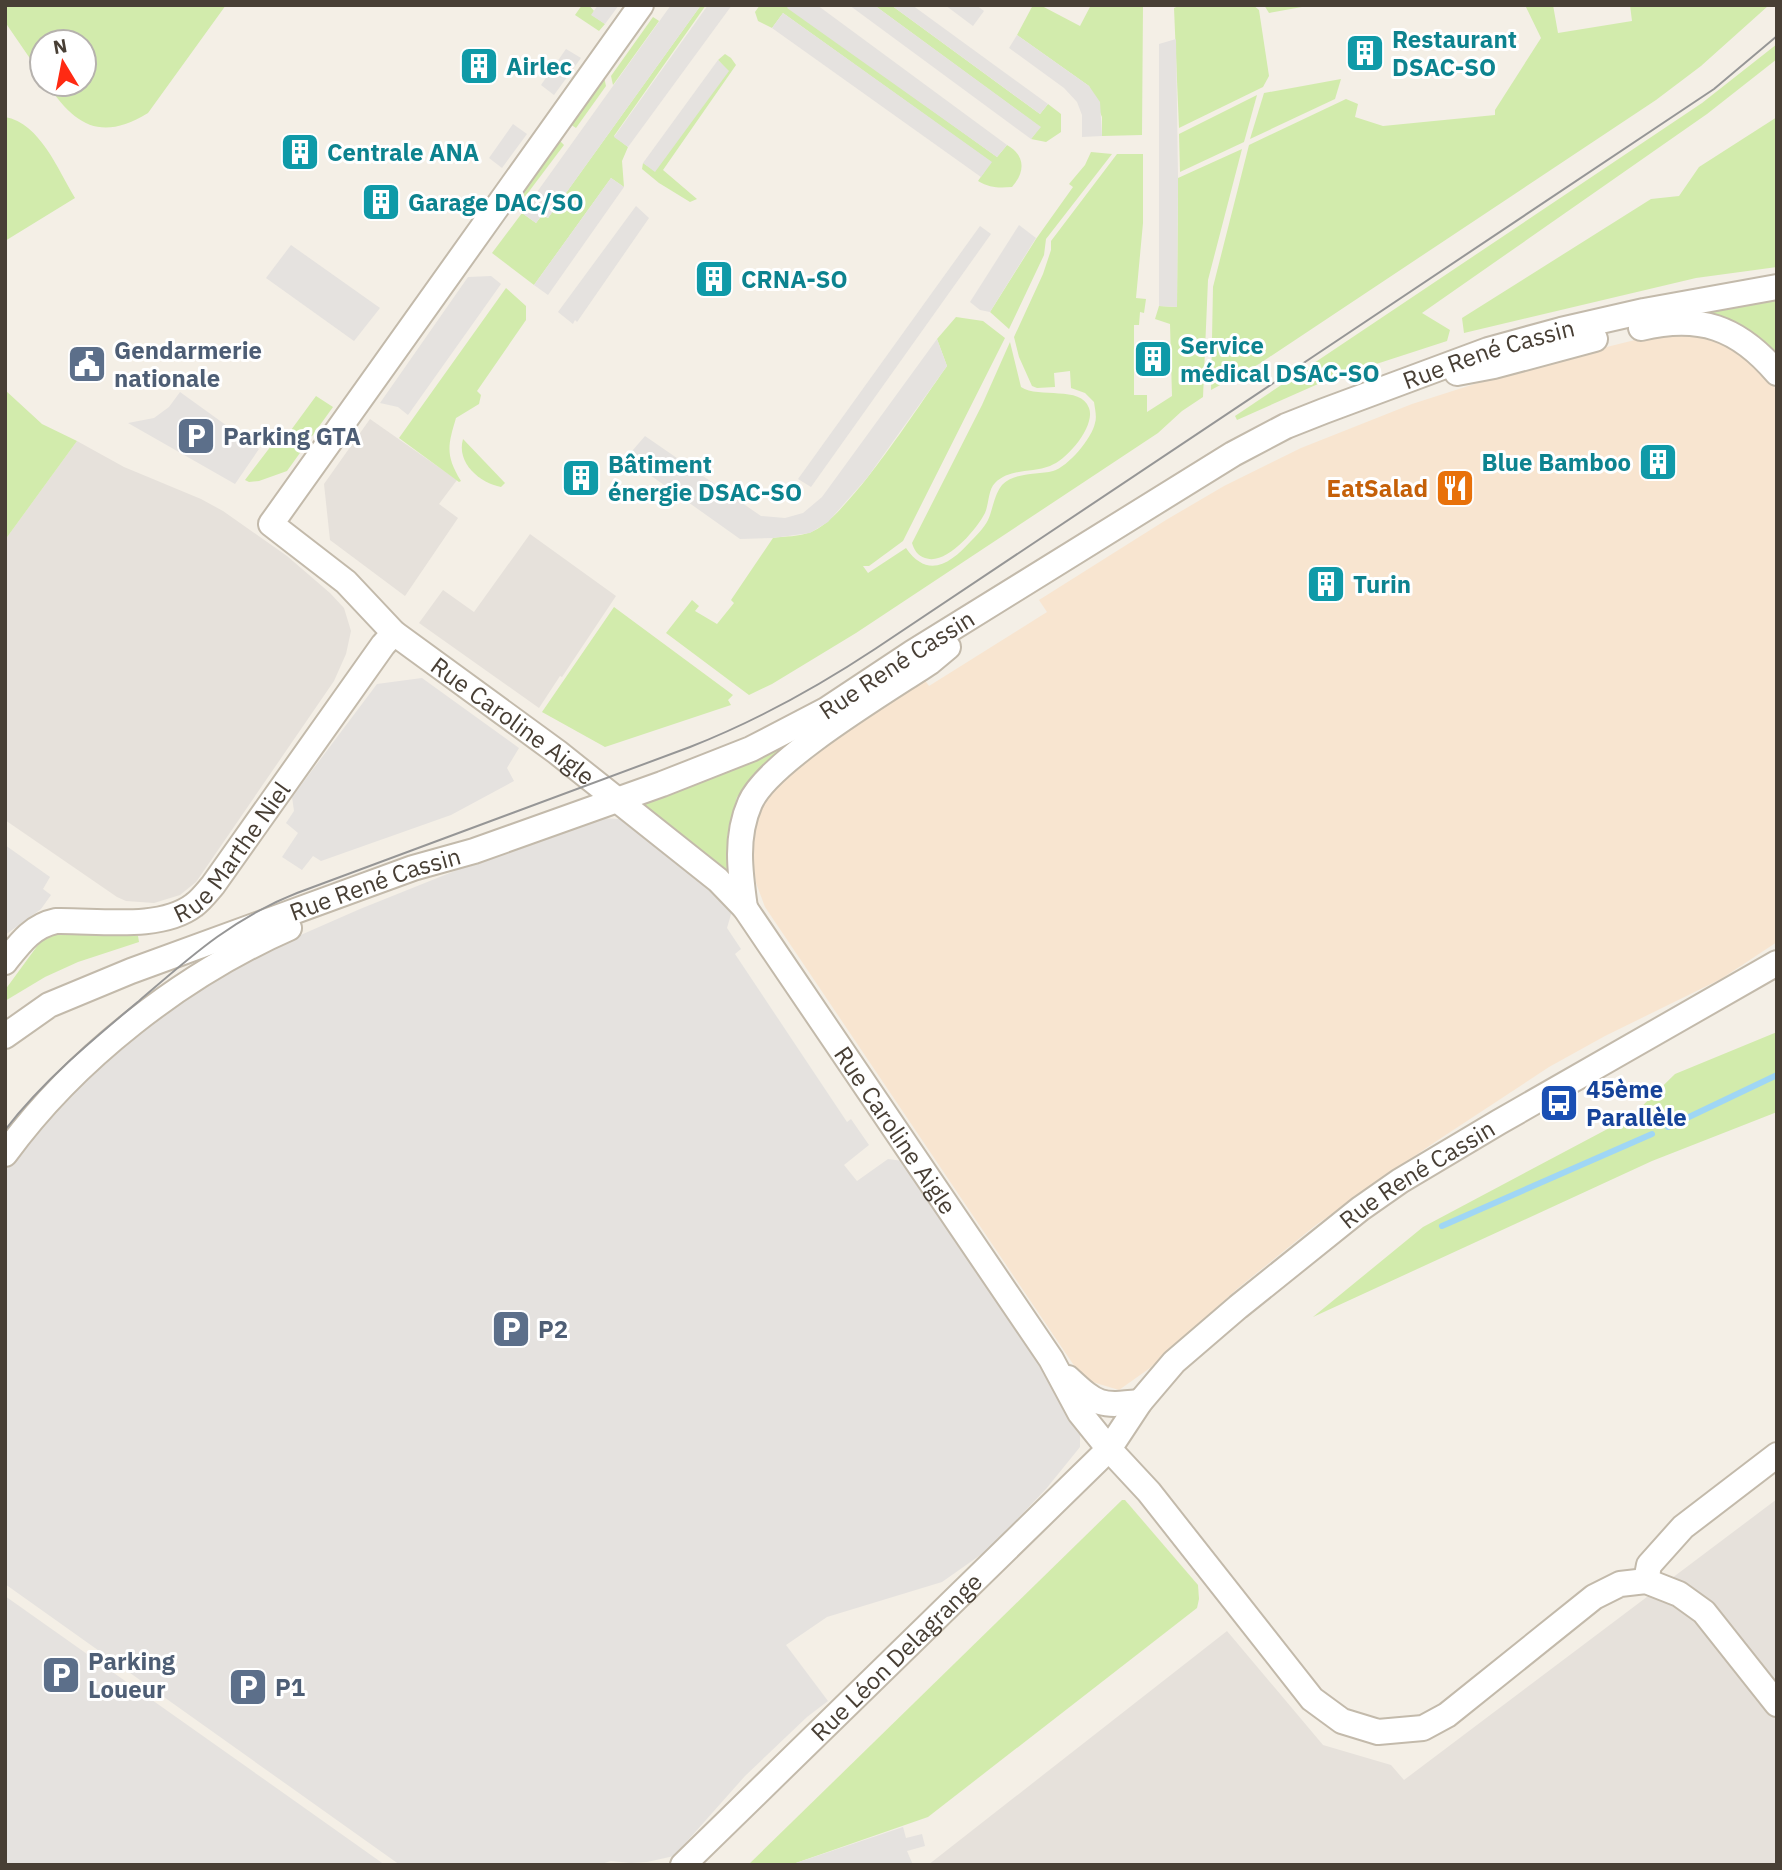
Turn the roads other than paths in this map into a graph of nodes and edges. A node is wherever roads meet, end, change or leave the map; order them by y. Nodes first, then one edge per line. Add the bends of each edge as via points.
1 (641, 5) edge
2 (1777, 287) edge
3 (1777, 373) edge
4 (1398, 384) junction
5 (1016, 590) junction
6 (394, 633) junction
7 (615, 800) junction
8 (474, 851) junction
9 (745, 908) junction
10 (5, 962) edge
11 (1777, 963) edge
12 (5, 1036) edge
13 (5, 1154) edge
14 (1055, 1365) junction
15 (1140, 1402) junction
16 (1109, 1449) junction
17 (1777, 1455) edge
18 (1646, 1581) junction
19 (1777, 1704) edge
20 (683, 1865) edge

1 - 6 street, Rue Caroline Aigle via 271,524 346,582
2 - 4 street, Rue René Cassin via 1561,330 1488,350
3 - 4 street via 1747,344 1723,329 1686,322 1647,326 1494,366
4 - 5 street, Rue René Cassin via 1247,446
5 - 7 street, Rue René Cassin via 785,732
5 - 9 street via 930,662 802,750 757,789 739,845
6 - 7 street, Rue Caroline Aigle
6 - 10 street, Rue Marthe Niel via 195,905 177,915 147,921 45,923
7 - 8 street, Rue René Cassin
7 - 9 street, Rue Caroline Aigle via 718,880
8 - 12 street, Rue René Cassin via 413,868 131,971 48,1005
8 - 13 street via 279,932 192,982 86,1064 40,1109
9 - 14 street, Rue Caroline Aigle
11 - 15 street, Rue René Cassin via 1390,1188 1238,1307 1174,1362
14 - 15 street via 1099,1404
14 - 16 street, Rue Caroline Aigle via 1080,1413
15 - 16 street, Rue René Cassin
16 - 18 street, Rue Caroline Aigle via 1149,1492 1312,1699 1342,1721 1378,1732 1423,1728 1435,1722 1594,1597 1620,1584
16 - 20 street, Rue Léon Delagrange
17 - 18 street via 1683,1527 1649,1565
18 - 19 street via 1679,1594 1704,1612

